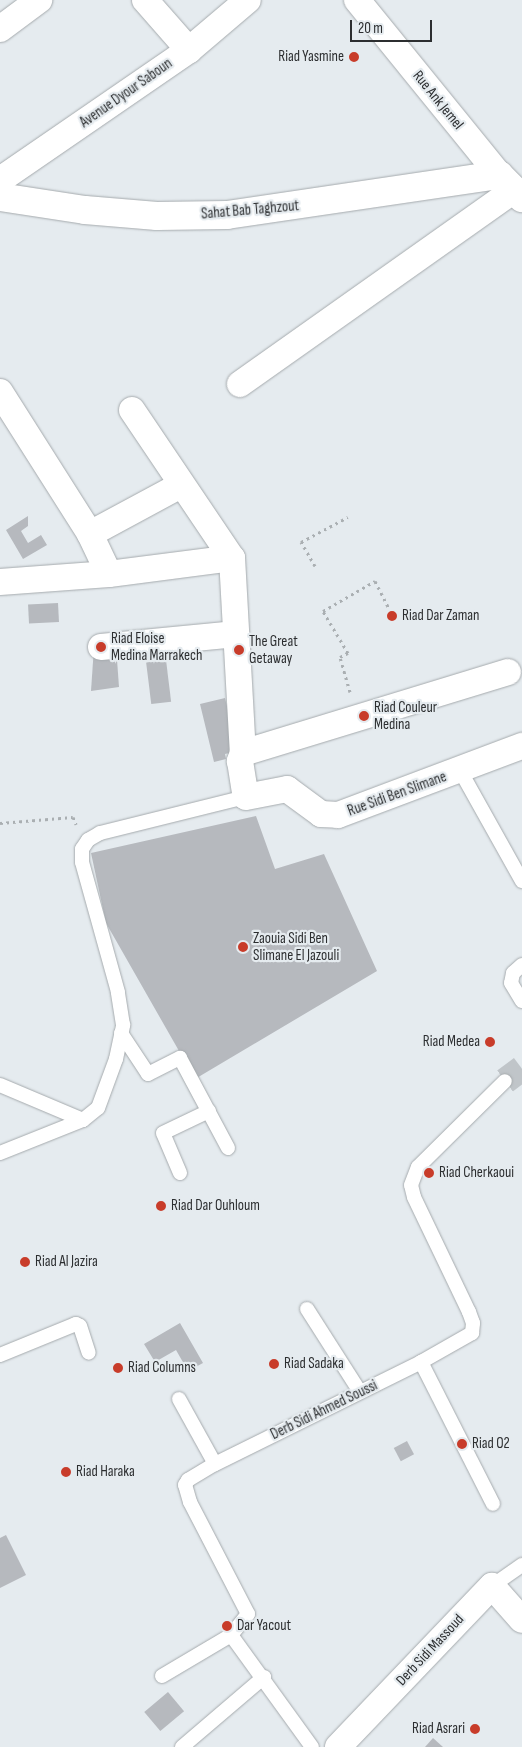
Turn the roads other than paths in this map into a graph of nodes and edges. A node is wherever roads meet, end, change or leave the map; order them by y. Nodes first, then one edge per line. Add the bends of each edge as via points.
1 (39, 0) edge
2 (146, 0) edge
3 (248, 0) edge
4 (357, 0) edge
5 (0, 29) edge
6 (189, 50) junction
7 (0, 180) edge
8 (512, 188) edge
9 (0, 197) edge
10 (240, 384) dead end
11 (0, 392) edge
12 (132, 410) dead end
13 (181, 485) junction
14 (90, 534) junction
15 (232, 558) junction
16 (109, 574) junction
17 (0, 582) edge
18 (236, 634) junction
19 (100, 647) dead end
20 (508, 672) dead end
21 (522, 746) edge
22 (243, 753) junction
23 (461, 772) junction
24 (246, 797) junction
25 (522, 881) edge
26 (522, 965) edge
27 (522, 1001) edge
28 (121, 1033) junction
29 (505, 1081) tunnel mouth
30 (0, 1085) edge
31 (209, 1111) junction
32 (83, 1120) junction
33 (228, 1148) dead end
34 (0, 1153) edge
35 (180, 1173) dead end
36 (307, 1310) dead end
37 (89, 1353) dead end
38 (0, 1356) edge
39 (422, 1362) junction
40 (360, 1392) junction
41 (179, 1399) dead end
42 (215, 1464) junction
43 (493, 1504) dead end
44 (522, 1565) edge
45 (492, 1586) junction
46 (522, 1620) edge
47 (231, 1635) junction
48 (162, 1676) dead end
49 (264, 1677) junction
50 (182, 1747) edge
51 (312, 1747) edge
52 (338, 1747) edge

1 - 5 street
2 - 6 street
3 - 6 street, Avenue Dyour Saboun
4 - 8 street, Rue Ank Jemel
6 - 7 street, Avenue Dyour Saboun
8 - 9 street, Sahat Bab Taghzout via 227,215 157,216 85,210
8 - 10 street
11 - 14 street
12 - 13 street
13 - 14 street
13 - 15 street
14 - 16 street
15 - 16 street
15 - 18 street
16 - 17 street
18 - 19 street
18 - 22 street
20 - 22 street
21 - 23 street, Rue Sidi Ben Slimane
22 - 24 street via 240,761
23 - 24 street, Rue Sidi Ben Slimane via 338,815 321,814 287,789
23 - 25 lane
24 - 28 lane via 100,833 84,845 82,862 118,992
26 - 27 lane via 513,973 510,984
28 - 31 lane via 148,1074 180,1058
28 - 32 lane via 98,1108
29 - 39 lane, Derb Sidi Ahmed Soussi via 418,1167 413,1176 414,1197 473,1328 466,1338
30 - 32 lane
31 - 33 lane
31 - 35 lane via 163,1133
32 - 34 lane
36 - 40 lane
37 - 38 lane via 80,1326 76,1324
39 - 40 lane, Derb Sidi Ahmed Soussi
39 - 43 lane
40 - 42 lane, Derb Sidi Ahmed Soussi
41 - 42 lane
42 - 47 lane, Derb Sidi Ahmed Soussi via 188,1480 186,1492 248,1614
44 - 45 lane
45 - 46 street
45 - 52 street, Derb Sidi Massoud
47 - 48 lane
47 - 49 lane
49 - 50 lane
49 - 51 lane

